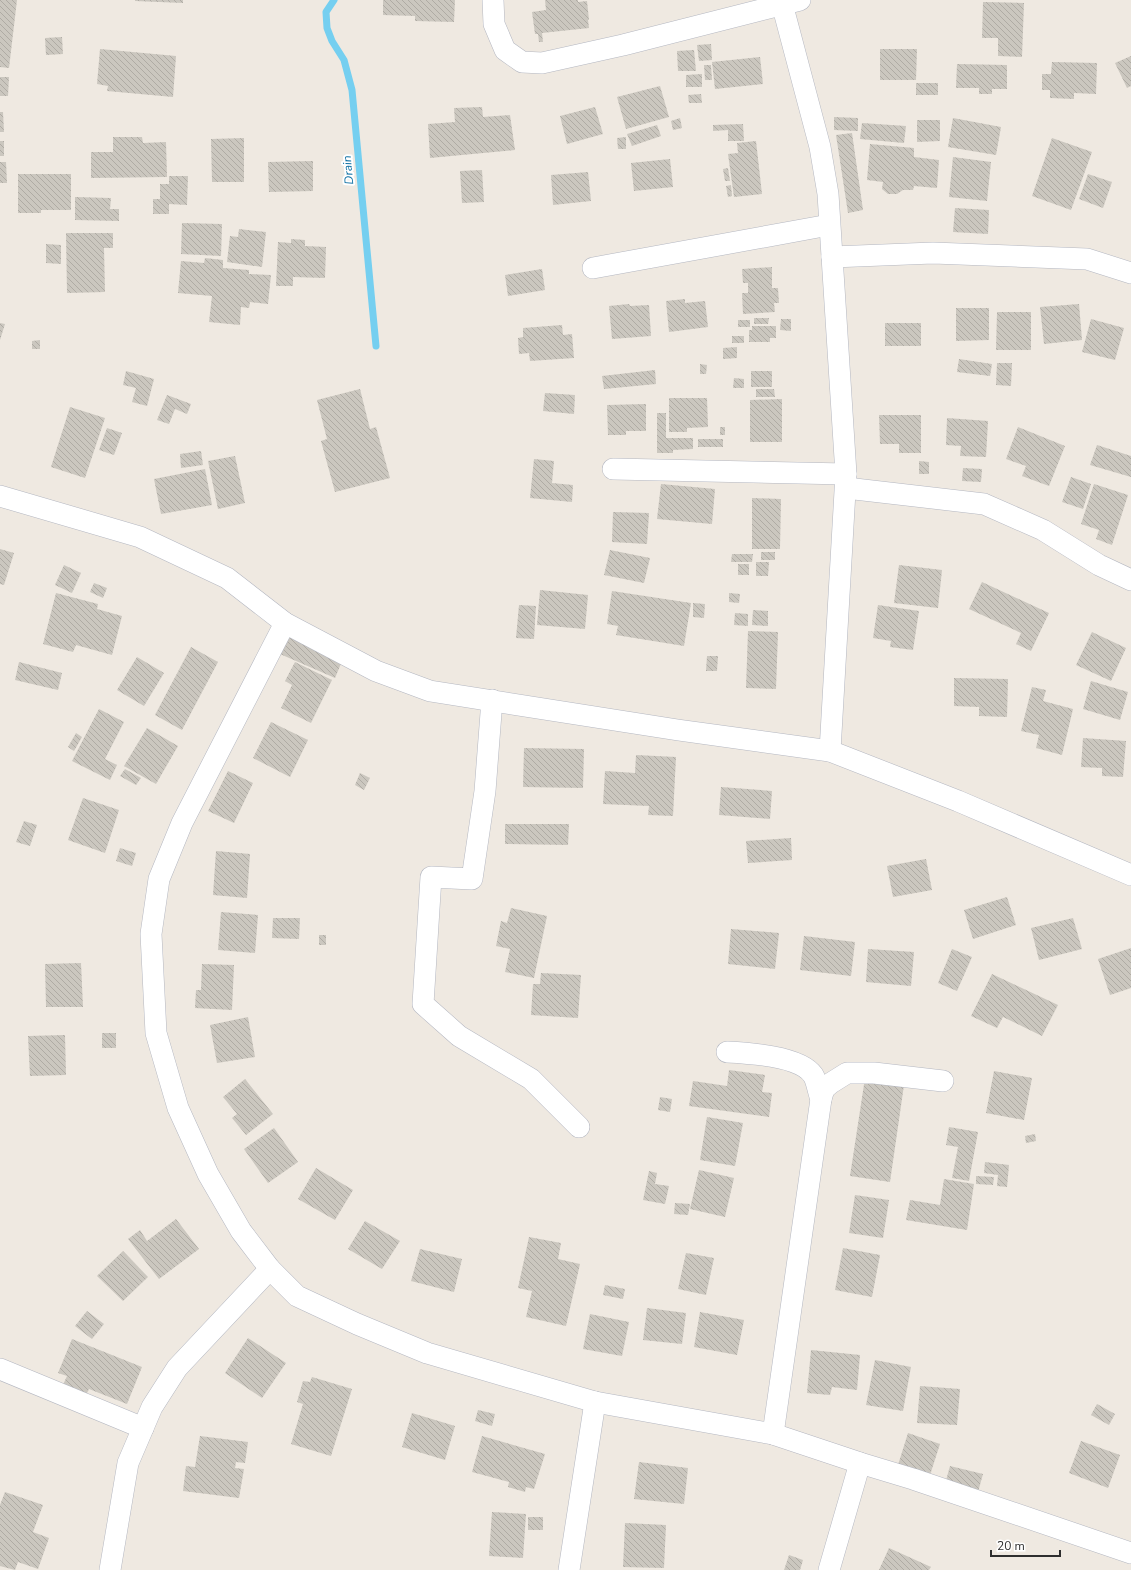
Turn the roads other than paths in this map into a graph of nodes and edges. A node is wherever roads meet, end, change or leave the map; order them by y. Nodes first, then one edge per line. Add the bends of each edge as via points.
1 (493, 0) edge
2 (788, 2) edge
3 (829, 225) junction
4 (832, 257) junction
5 (593, 268) dead end
6 (1131, 274) edge
7 (613, 469) dead end
8 (846, 481) junction
9 (0, 496) edge
10 (1131, 580) edge
11 (285, 623) junction
12 (492, 700) junction
13 (830, 751) junction
14 (1131, 876) edge
15 (727, 1052) dead end
16 (943, 1081) dead end
17 (821, 1099) junction
18 (579, 1126) dead end
19 (270, 1269) junction
20 (0, 1369) edge
21 (595, 1402) junction
22 (143, 1428) junction
23 (773, 1434) junction
24 (860, 1464) junction
25 (1131, 1553) edge
26 (110, 1570) edge
27 (569, 1570) edge
28 (829, 1570) edge

1 - 2 street via 494,24 505,50 522,62 542,63 623,45
2 - 3 street via 820,147 828,194
3 - 4 street
3 - 5 street
4 - 6 street via 933,253 1072,258 1087,259
4 - 8 street
7 - 8 street
8 - 10 street via 984,504 1043,530 1099,565
8 - 13 street
9 - 11 street via 140,537 227,578
11 - 12 street via 383,674 430,691
11 - 19 street via 182,823 159,879 152,934 156,1033 178,1108 208,1174 241,1231
12 - 13 street
12 - 18 street via 485,791 472,879 431,877 423,1004 459,1036 531,1079
13 - 14 street via 958,801
15 - 17 street via 769,1056 800,1065 813,1075
16 - 17 street via 874,1073 847,1073 824,1089
17 - 23 street
19 - 21 street via 297,1296 427,1353
19 - 22 street via 177,1368 152,1407
20 - 22 street
21 - 23 street
21 - 27 street
22 - 26 street via 128,1464
23 - 24 street
24 - 25 street via 913,1479
24 - 28 street

